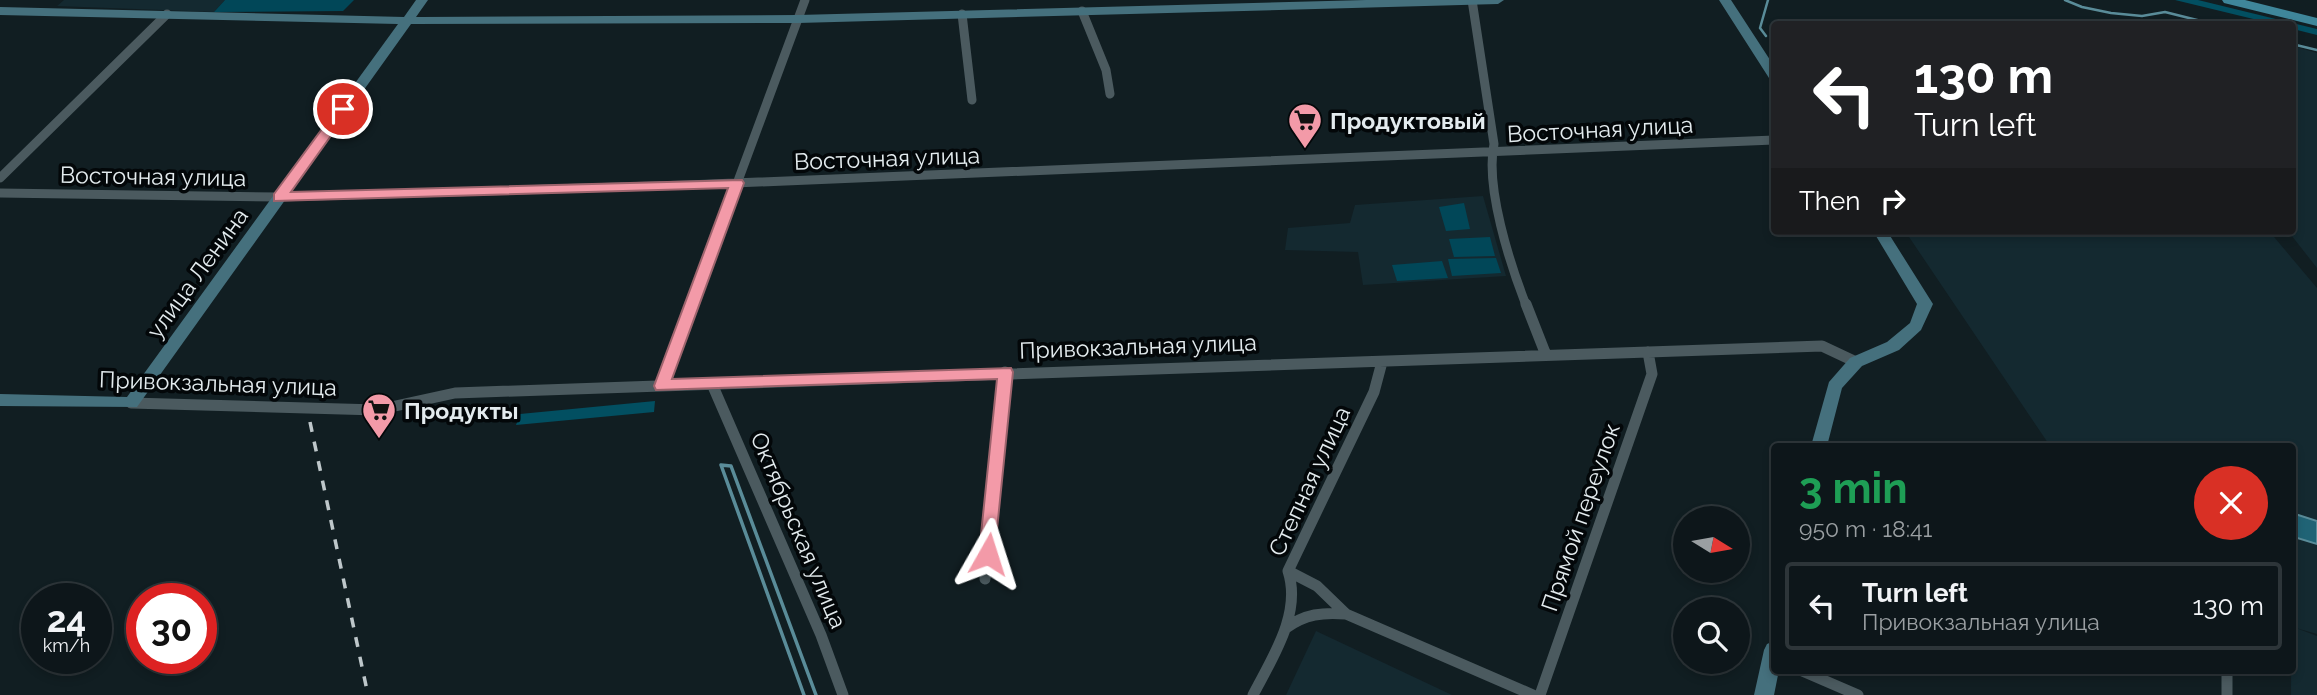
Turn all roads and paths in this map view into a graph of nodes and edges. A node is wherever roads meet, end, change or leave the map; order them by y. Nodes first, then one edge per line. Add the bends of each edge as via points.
1 (422, 0) edge
2 (805, 0) edge
3 (1472, 0) edge
4 (1499, 0) edge
5 (1725, 0) edge
6 (2229, 0) edge
7 (0, 11) edge
8 (1083, 11) junction
9 (167, 14) junction
10 (962, 14) junction
11 (798, 19) junction
12 (407, 20) junction
13 (2317, 22) edge
14 (1771, 70) edge
15 (1110, 94) dead end
16 (972, 100) dead end
17 (1771, 140) edge
18 (1492, 153) junction
19 (0, 178) edge
20 (737, 183) junction
21 (0, 193) edge
22 (279, 197) junction
23 (1882, 235) edge
24 (1648, 352) junction
25 (1546, 355) junction
26 (1382, 362) junction
27 (1856, 362) junction
28 (1005, 372) junction
29 (712, 384) junction
30 (662, 386) junction
31 (0, 400) edge
32 (131, 403) junction
33 (1820, 443) edge
34 (1288, 571) junction
35 (985, 579) dead end
36 (1346, 614) junction
37 (1286, 628) junction
38 (1771, 668) edge
39 (1809, 674) edge
40 (2227, 674) edge
41 (843, 695) edge
42 (1252, 695) edge
43 (1533, 695) edge
44 (1540, 695) edge
45 (1764, 695) edge
46 (1858, 695) edge
47 (2227, 695) edge

1 - 12 street, улица Ленина
2 - 11 street
3 - 4 street
3 - 8 street
3 - 18 street
5 - 14 street
6 - 13 main road
7 - 9 street
8 - 10 street
8 - 15 street via 1106,69
9 - 12 street
9 - 19 street
10 - 11 street
10 - 16 street
11 - 12 street
11 - 20 street
12 - 22 street, улица Ленина
17 - 18 street, Восточная улица
18 - 20 street, Восточная улица
18 - 25 street via 1490,163 1510,264
20 - 22 street, Восточная улица
20 - 30 street
21 - 22 street, Восточная улица
22 - 32 street, улица Ленина
23 - 27 street via 1925,304 1916,326 1893,346
24 - 25 street, Привокзальная улица
24 - 27 street, Привокзальная улица via 1822,346
24 - 44 street, Прямой переулок via 1652,374
25 - 26 street, Привокзальная улица
26 - 28 street, Привокзальная улица
26 - 34 street, Степная улица via 1374,392
27 - 33 street via 1835,386
28 - 29 street, Привокзальная улица
28 - 35 street
29 - 30 street, Привокзальная улица
29 - 41 street, Октябрьская улица
30 - 32 street, Привокзальная улица via 455,393 377,410
31 - 32 street, Привокзальная улица
34 - 36 street via 1317,586
34 - 37 street, Степная улица via 1294,588
36 - 37 street via 1320,612 1298,617
36 - 43 street
37 - 42 street, Степная улица
38 - 45 street
39 - 46 street
40 - 47 street

